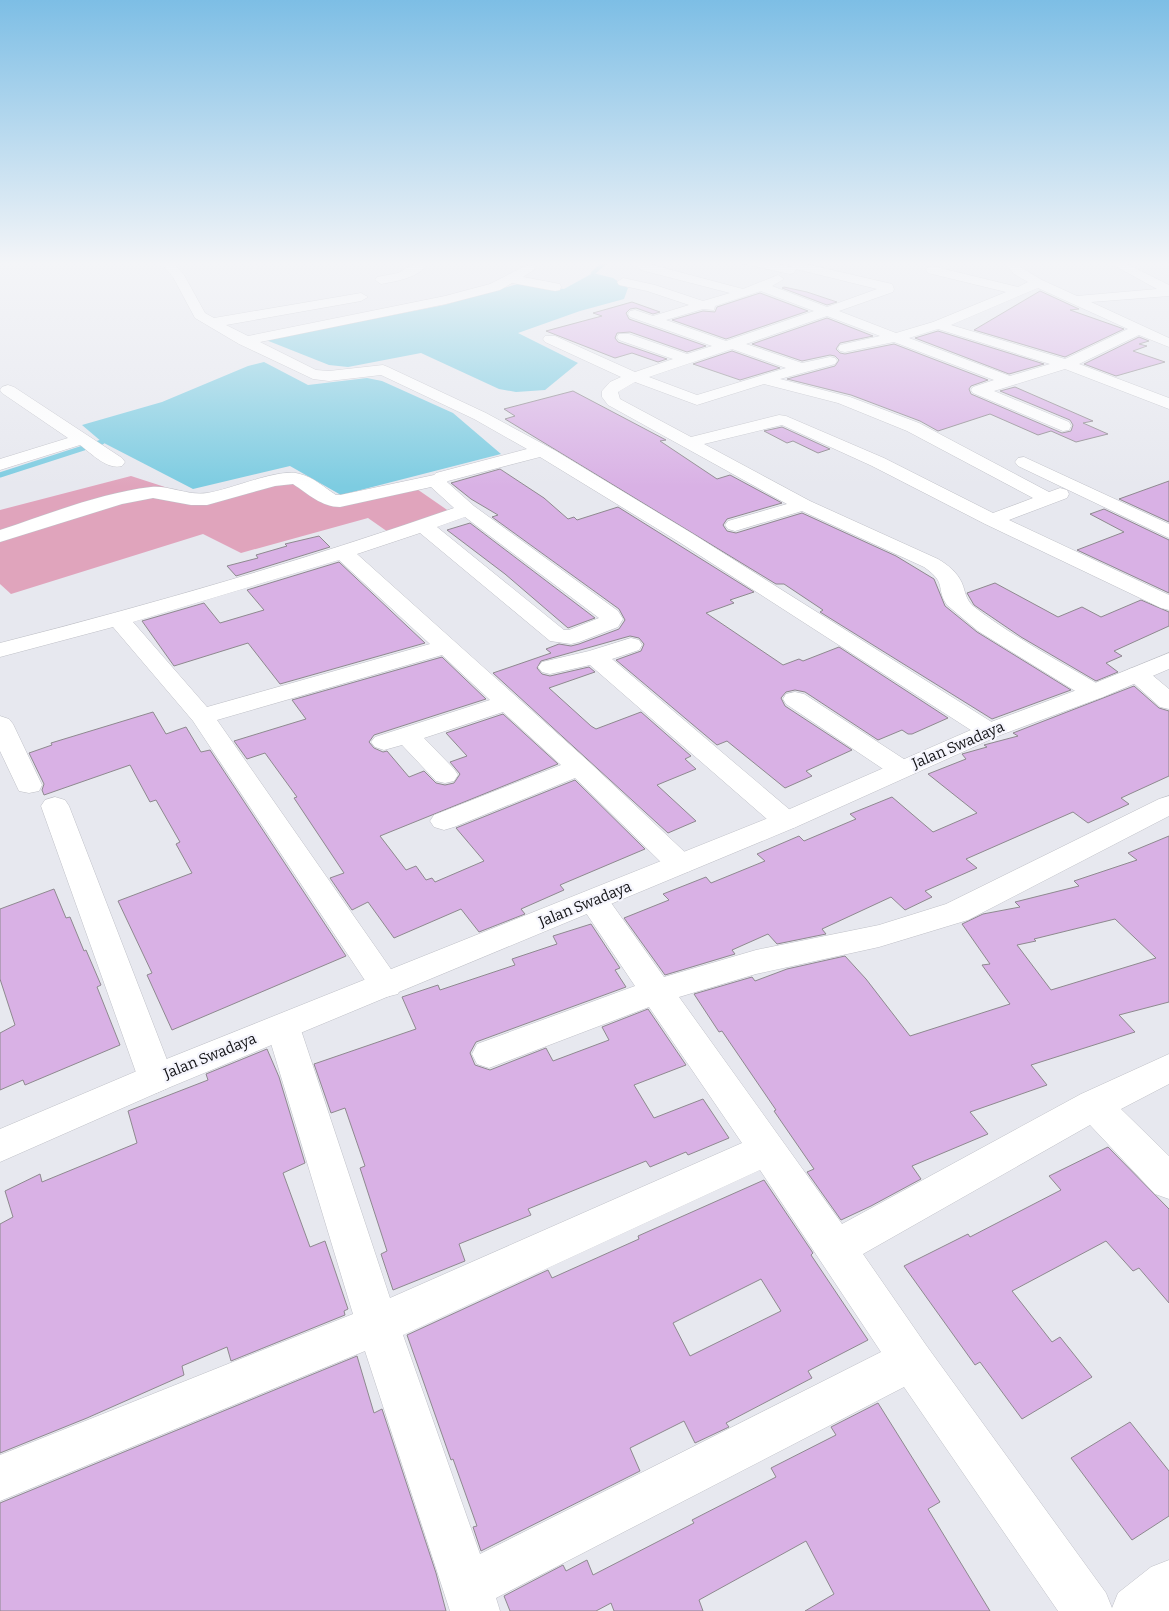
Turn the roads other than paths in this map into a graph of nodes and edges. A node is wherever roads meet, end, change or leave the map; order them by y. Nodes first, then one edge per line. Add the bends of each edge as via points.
1 (237, 336) edge
2 (263, 336) edge
3 (703, 336) edge
4 (755, 336) edge
5 (977, 336) edge
6 (1122, 336) edge
7 (1153, 336) edge
8 (624, 337) dead end
9 (897, 337) joint
10 (550, 339) dead end
11 (244, 340) junction
12 (1169, 343) edge
13 (730, 345) junction
14 (845, 348) dead end
15 (687, 359) junction
16 (830, 362) dead end
17 (1066, 364) junction
18 (801, 368) junction
19 (634, 377) junction
20 (765, 380) junction
21 (1007, 380) junction
22 (964, 383) dead end
23 (29, 384) dead end
24 (979, 390) junction
25 (4, 391) edge
26 (1169, 404) edge
27 (1063, 426) dead end
28 (88, 443) junction
29 (689, 443) junction
30 (542, 450) junction
31 (116, 462) dead end
32 (1024, 462) dead end
33 (0, 465) edge
34 (438, 480) junction
35 (1075, 488) junction
36 (173, 496) junction
37 (1048, 499) junction
38 (802, 505) junction
39 (467, 510) junction
40 (198, 518) dead end
41 (992, 520) junction
42 (735, 525) dead end
43 (423, 526) junction
44 (1169, 532) edge
45 (0, 536) edge
46 (343, 552) junction
47 (1169, 578) edge
48 (1142, 590) junction
49 (1169, 603) edge
50 (119, 620) junction
51 (631, 645) dead end
52 (447, 646) junction
53 (0, 650) edge
54 (595, 657) junction
55 (1169, 660) edge
56 (550, 667) dead end
57 (1137, 674) junction
58 (1094, 692) junction
59 (795, 699) dead end
60 (508, 702) junction
61 (1169, 702) edge
62 (202, 716) junction
63 (0, 724) edge
64 (989, 730) junction
65 (579, 767) junction
66 (901, 769) junction
67 (445, 775) dead end
68 (29, 784) dead end
69 (1169, 805) edge
70 (55, 806) dead end
71 (444, 821) dead end
72 (786, 821) junction
73 (680, 864) junction
74 (593, 901) junction
75 (386, 985) junction
76 (655, 992) junction
77 (283, 1027) junction
78 (489, 1054) dead end
79 (1169, 1068) edge
80 (156, 1078) junction
81 (1094, 1106) junction
82 (0, 1146) edge
83 (766, 1150) junction
84 (1169, 1182) edge
85 (836, 1248) junction
86 (378, 1325) junction
87 (911, 1360) junction
88 (0, 1478) edge
89 (1169, 1585) edge
90 (470, 1599) edge
91 (1088, 1611) edge
92 (1136, 1611) edge

1 - 11 street
2 - 11 street
3 - 13 street
4 - 13 street
5 - 17 street
6 - 17 street
7 - 12 street
8 - 15 street
9 - 14 street
9 - 21 street
10 - 19 street
11 - 30 street via 317,375 386,371
13 - 15 street
13 - 18 street
15 - 19 street
16 - 18 street
17 - 21 street
17 - 26 street
18 - 20 street
19 - 20 street via 696,400
19 - 29 street via 616,384 610,391 614,402
20 - 37 street via 844,400 913,427
21 - 24 street
22 - 24 street
23 - 25 street
24 - 27 street
25 - 28 street
28 - 31 street
28 - 33 street
29 - 38 street
29 - 41 street via 784,420 887,466
30 - 34 street
30 - 64 street
32 - 35 street
34 - 36 street via 340,501 332,501 296,478 207,499
34 - 39 street via 439,486
35 - 37 street
35 - 44 street
36 - 40 street
36 - 45 street via 153,492 118,499
37 - 41 street
38 - 42 street
38 - 58 street via 931,563 951,582 955,600 964,609
39 - 43 street
39 - 43 street via 610,616 610,622 571,637 558,636
41 - 48 street
43 - 46 street
46 - 50 street
46 - 52 street
47 - 48 street
48 - 49 street
50 - 53 street
50 - 62 street
51 - 54 street
52 - 60 street
52 - 62 street
54 - 56 street
54 - 72 street
55 - 57 street, Jalan Swadaya
57 - 58 street, Jalan Swadaya
57 - 61 street
58 - 64 street, Jalan Swadaya
59 - 66 street
60 - 65 street
60 - 67 street via 395,738
62 - 75 street
63 - 68 street
64 - 66 street, Jalan Swadaya
65 - 71 street
65 - 73 street
66 - 72 street, Jalan Swadaya
69 - 76 street via 957,912 879,936 756,962
70 - 80 street
72 - 73 street, Jalan Swadaya
73 - 74 street, Jalan Swadaya
74 - 75 street, Jalan Swadaya
74 - 76 street
75 - 77 street, Jalan Swadaya
76 - 78 street
76 - 83 street
77 - 80 street, Jalan Swadaya
77 - 86 street
79 - 81 street
80 - 82 street, Jalan Swadaya
81 - 84 street
81 - 85 street
83 - 85 street
83 - 86 street
85 - 87 street
86 - 88 street
86 - 90 street
87 - 90 street
87 - 91 street
89 - 92 street

